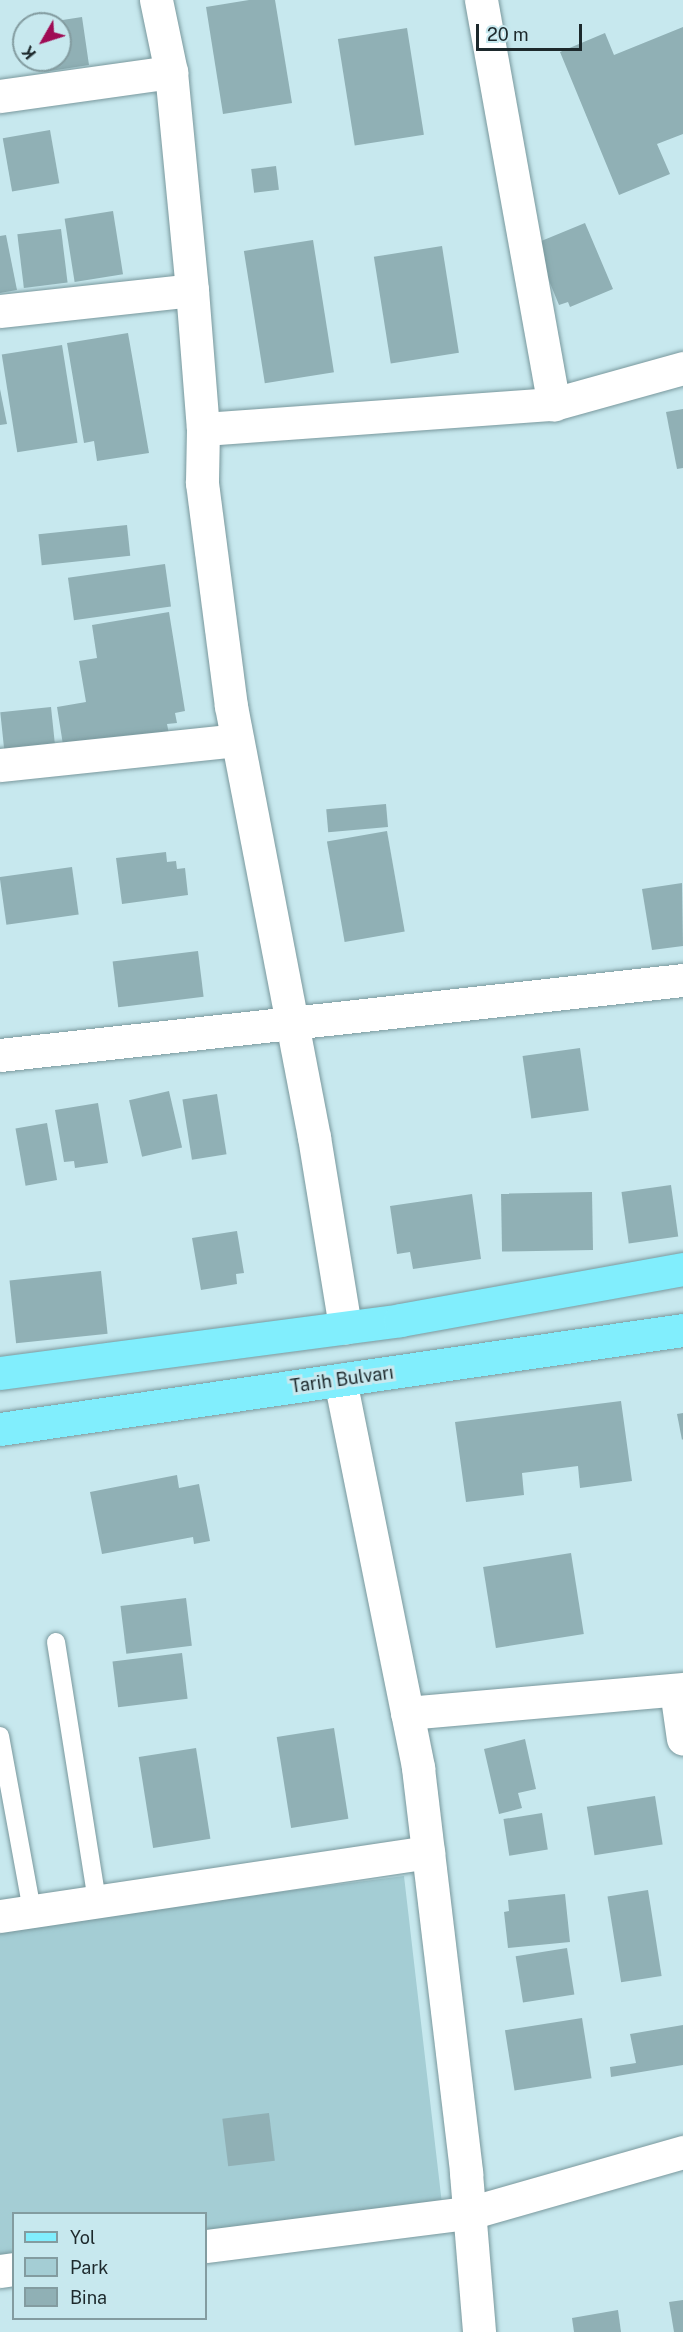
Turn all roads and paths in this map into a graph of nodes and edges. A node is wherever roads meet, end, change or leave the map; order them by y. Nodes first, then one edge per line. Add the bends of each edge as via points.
1 (156, 0) edge
2 (481, 0) edge
3 (171, 72) junction
4 (0, 96) edge
5 (192, 290) junction
6 (0, 311) edge
7 (683, 368) edge
8 (554, 404) junction
9 (203, 429) junction
10 (237, 740) junction
11 (0, 765) edge
12 (683, 980) edge
13 (292, 1025) junction
14 (0, 1055) edge
15 (683, 1269) edge
16 (345, 1327) junction
17 (683, 1330) edge
18 (0, 1373) edge
19 (340, 1380) junction
20 (0, 1429) edge
21 (56, 1642) dead end
22 (680, 1690) edge
23 (407, 1713) junction
24 (0, 1736) edge
25 (683, 1739) edge
26 (428, 1852) junction
27 (98, 1902) junction
28 (33, 1911) junction
29 (0, 1916) edge
30 (683, 2152) edge
31 (469, 2213) junction
32 (207, 2246) edge
33 (479, 2332) edge

1 - 3 street
2 - 8 street
3 - 4 street
3 - 5 street
5 - 6 street
5 - 9 street
7 - 8 street
8 - 9 street
9 - 10 street via 202,483
10 - 11 street
10 - 13 street
12 - 13 street
13 - 14 street
13 - 16 street
15 - 16 main road
16 - 18 main road
17 - 19 main road, Tarih Bulvarı
19 - 20 main road, Tarih Bulvarı
19 - 23 street
21 - 27 lane
22 - 23 street
22 - 25 street
23 - 26 street
24 - 28 lane
26 - 27 street
26 - 31 street
27 - 28 street
28 - 29 street
30 - 31 street
31 - 32 street
31 - 33 street

